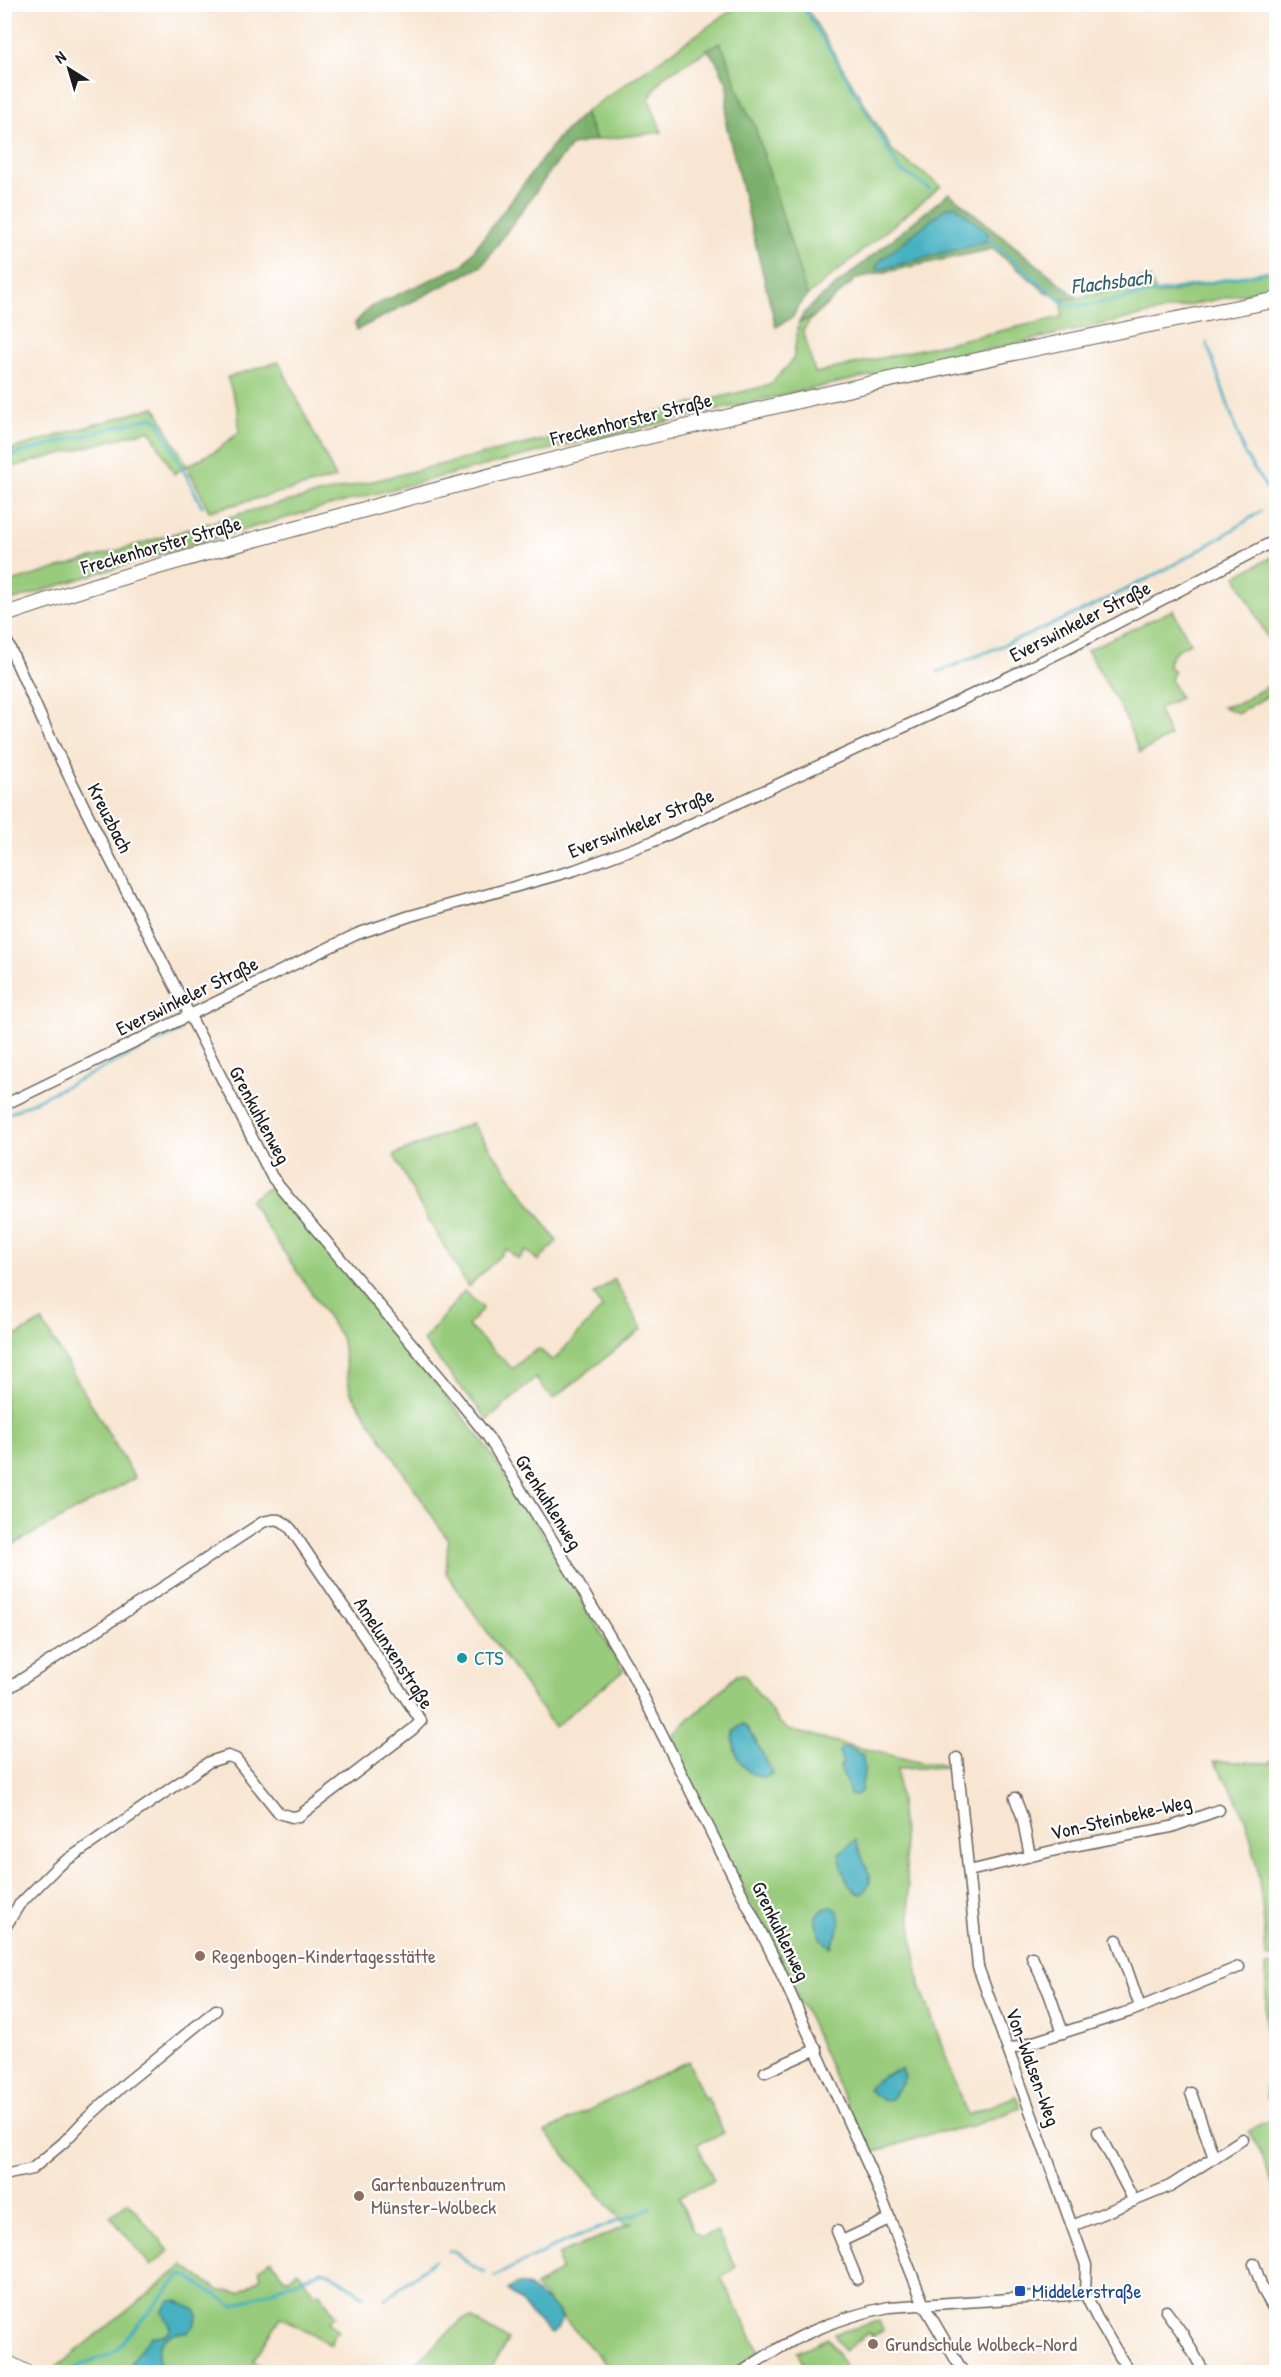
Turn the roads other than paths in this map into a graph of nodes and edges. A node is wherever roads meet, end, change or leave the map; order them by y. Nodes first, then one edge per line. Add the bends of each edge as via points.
1 (1276, 300) edge
2 (1276, 540) edge
3 (8, 614) edge
4 (4, 635) edge
5 (188, 1016) junction
6 (4, 1106) edge
7 (4, 1691) edge
8 (957, 1758) dead end
9 (1015, 1798) dead end
10 (1219, 1810) dead end
11 (1030, 1856) junction
12 (969, 1871) junction
13 (4, 1929) edge
14 (1117, 1940) dead end
15 (1032, 1957) dead end
16 (1239, 1967) dead end
17 (1140, 2007) junction
18 (216, 2010) dead end
19 (1063, 2033) junction
20 (817, 2049) junction
21 (1008, 2050) junction
22 (765, 2072) dead end
23 (1191, 2093) dead end
24 (1098, 2132) dead end
25 (1243, 2139) dead end
26 (1214, 2158) junction
27 (4, 2175) edge
28 (1134, 2201) junction
29 (890, 2218) junction
30 (1072, 2226) junction
31 (1254, 2264) dead end
32 (857, 2279) dead end
33 (1085, 2294) junction
34 (924, 2305) junction
35 (1166, 2312) dead end
36 (1276, 2313) edge
37 (4, 2361) edge
38 (25, 2373) edge
39 (742, 2373) edge
40 (963, 2373) edge
41 (1129, 2373) edge
42 (1204, 2373) edge

1 - 3 main road, Freckenhorster Straße via 1059,343 646,436 286,531
2 - 5 street, Everswinkeler Straße via 1067,649 673,832 575,870 377,926
4 - 5 street, Kreuzbach via 54,746
5 - 6 street, Everswinkeler Straße
5 - 20 street, Grenkuhlenweg via 272,1177 488,1437 559,1551 663,1732
7 - 13 street, Amelunxenstraße via 263,1522 276,1518 291,1529 421,1721 292,1818 279,1813 236,1759 228,1756 209,1762 57,1867 19,1905
8 - 12 street, Von-Walsen-Weg
9 - 11 street, Von-Steinbeke-Weg
10 - 11 street, Von-Steinbeke-Weg via 1164,1829
11 - 12 street, Von-Steinbeke-Weg
12 - 21 street, Von-Walsen-Weg via 978,1967
14 - 17 street
15 - 19 street
16 - 17 street
17 - 19 street
18 - 27 street via 126,2083 32,2169
19 - 21 street
20 - 22 street
20 - 29 street, Grenkuhlenweg
21 - 30 street, Von-Walsen-Weg
23 - 26 street
24 - 28 street
25 - 26 street
26 - 28 street via 1170,2186
28 - 30 street
29 - 32 street via 839,2236
29 - 34 street, Grenkuhlenweg
30 - 33 street, Von-Walsen-Weg via 1086,2265
31 - 36 street
33 - 34 street
33 - 41 street, Von-Walsen-Weg
34 - 39 street via 889,2307 834,2321 780,2347
34 - 40 street, Grenkuhlenweg
35 - 42 street
37 - 38 main road

